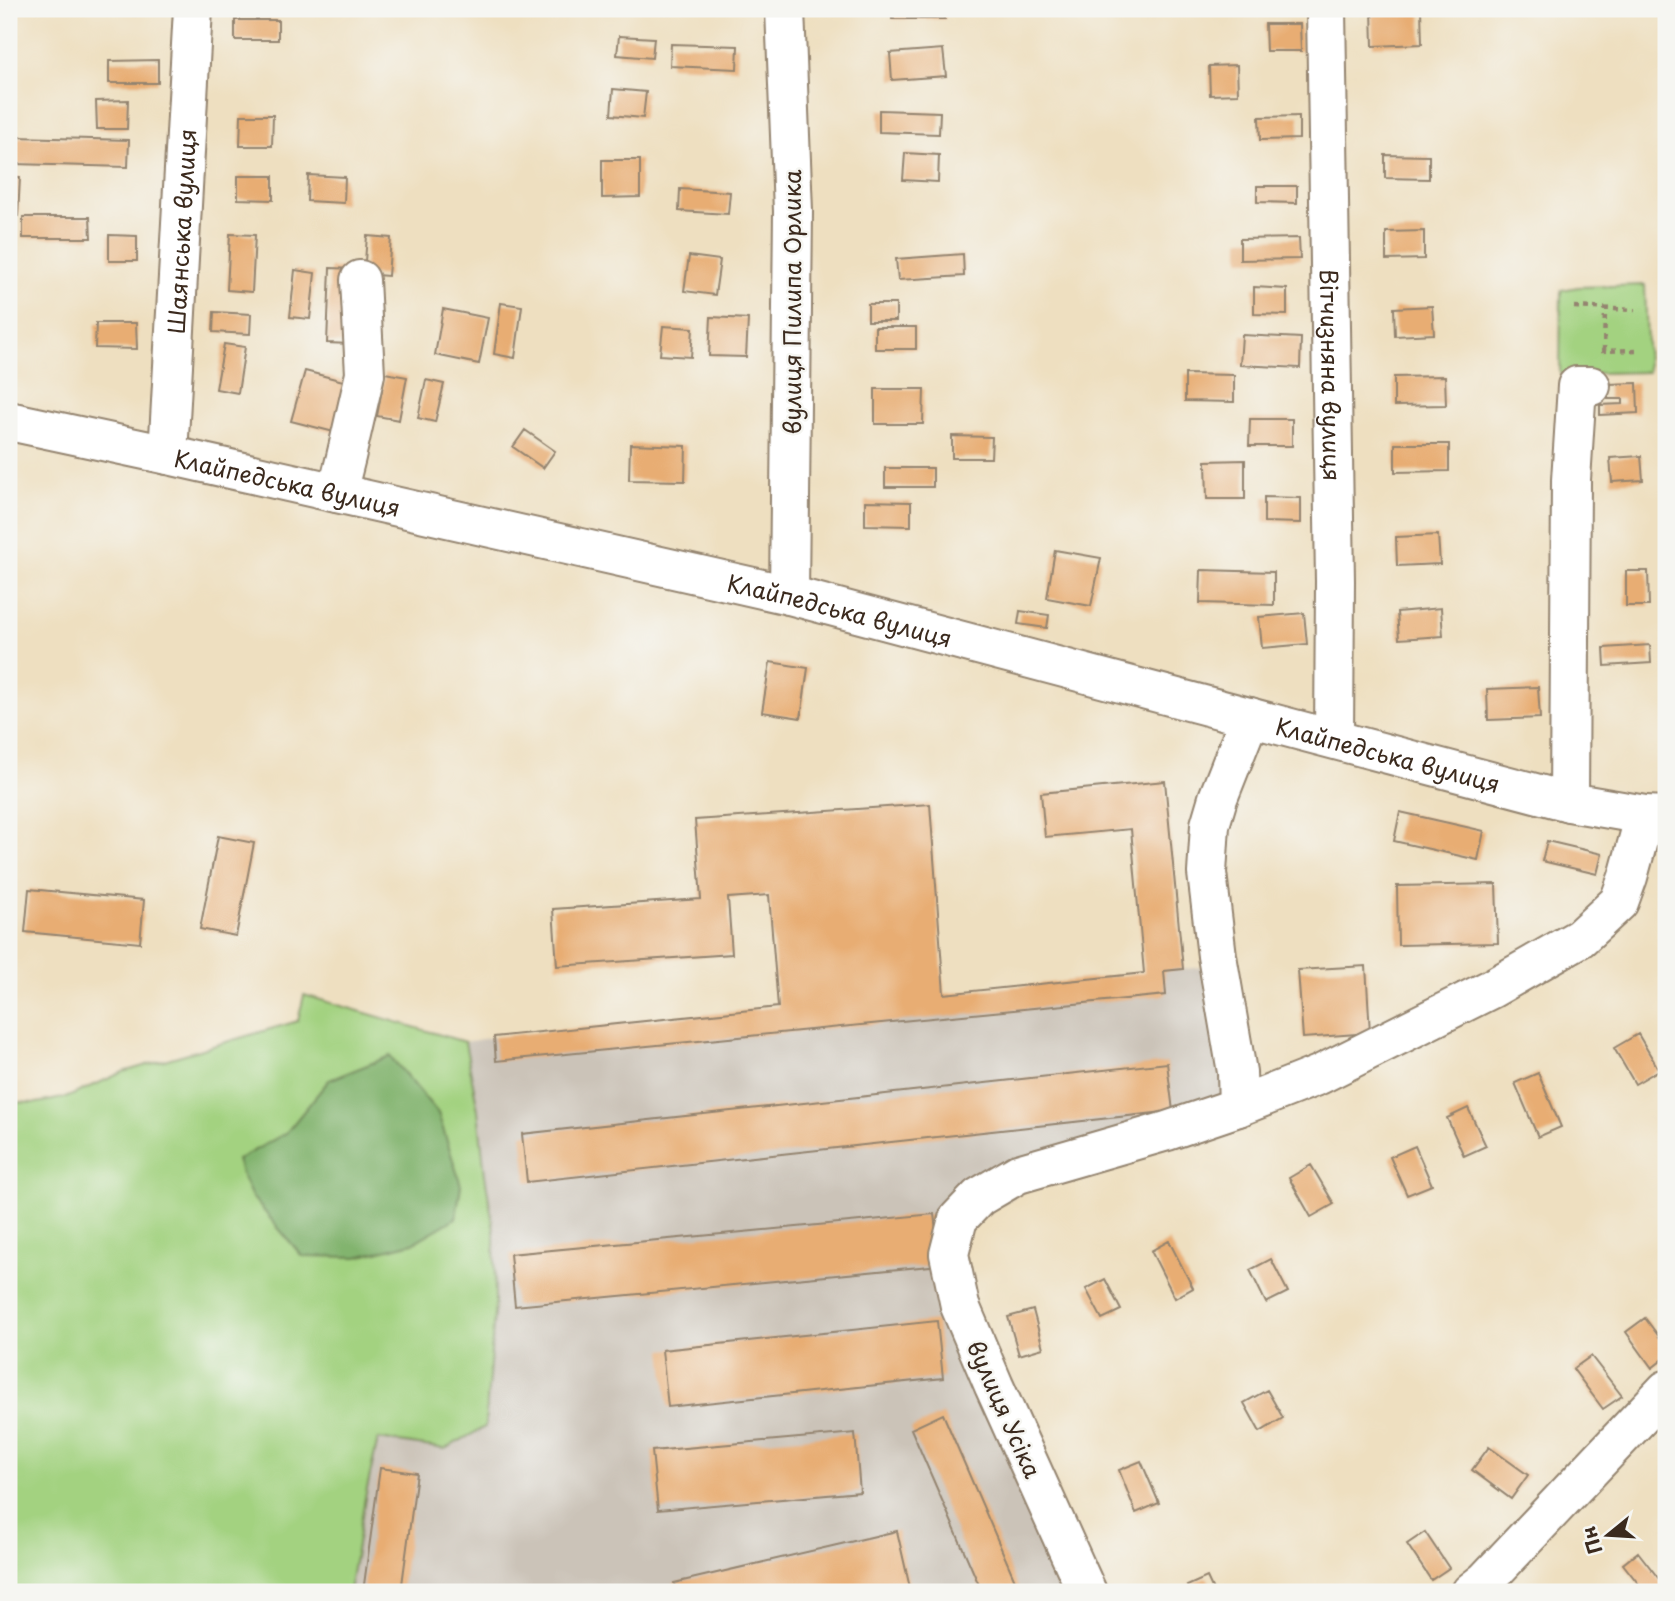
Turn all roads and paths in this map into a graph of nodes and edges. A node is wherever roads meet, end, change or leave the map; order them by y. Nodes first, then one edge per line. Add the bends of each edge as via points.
1 (193, 9) edge
2 (785, 9) edge
3 (1326, 9) edge
4 (360, 280) dead end
5 (1574, 307) dead end
6 (1605, 309) junction
7 (1635, 310) dead end
8 (1604, 351) dead end
9 (1591, 386) dead end
10 (9, 421) edge
11 (168, 455) junction
12 (337, 493) junction
13 (789, 595) junction
14 (1250, 717) junction
15 (1334, 739) junction
16 (1569, 802) junction
17 (1656, 816) edge
18 (1238, 1107) junction
19 (1666, 1390) edge
20 (1087, 1592) edge
21 (1471, 1592) edge

1 - 11 street, Шаянська вулиця
2 - 13 street, вулиця Пилипа Орлика via 793,211
3 - 15 street, Вітчизняна вулиця
4 - 12 street via 365,374
5 - 6 path
6 - 7 path
6 - 8 path
9 - 16 street via 1577,386 1572,467
10 - 11 street, Клайпедська вулиця
11 - 12 street, Клайпедська вулиця
12 - 13 street, Клайпедська вулиця
13 - 14 street, Клайпедська вулиця
14 - 15 street, Клайпедська вулиця
14 - 18 street via 1210,825 1208,873
15 - 16 street, Клайпедська вулиця
16 - 17 street, Клайпедська вулиця
17 - 18 street via 1619,902 1580,938 1491,989 1319,1075
18 - 20 street, вулиця Усіка via 1018,1174 979,1197 958,1219 949,1254 960,1306
19 - 21 street

